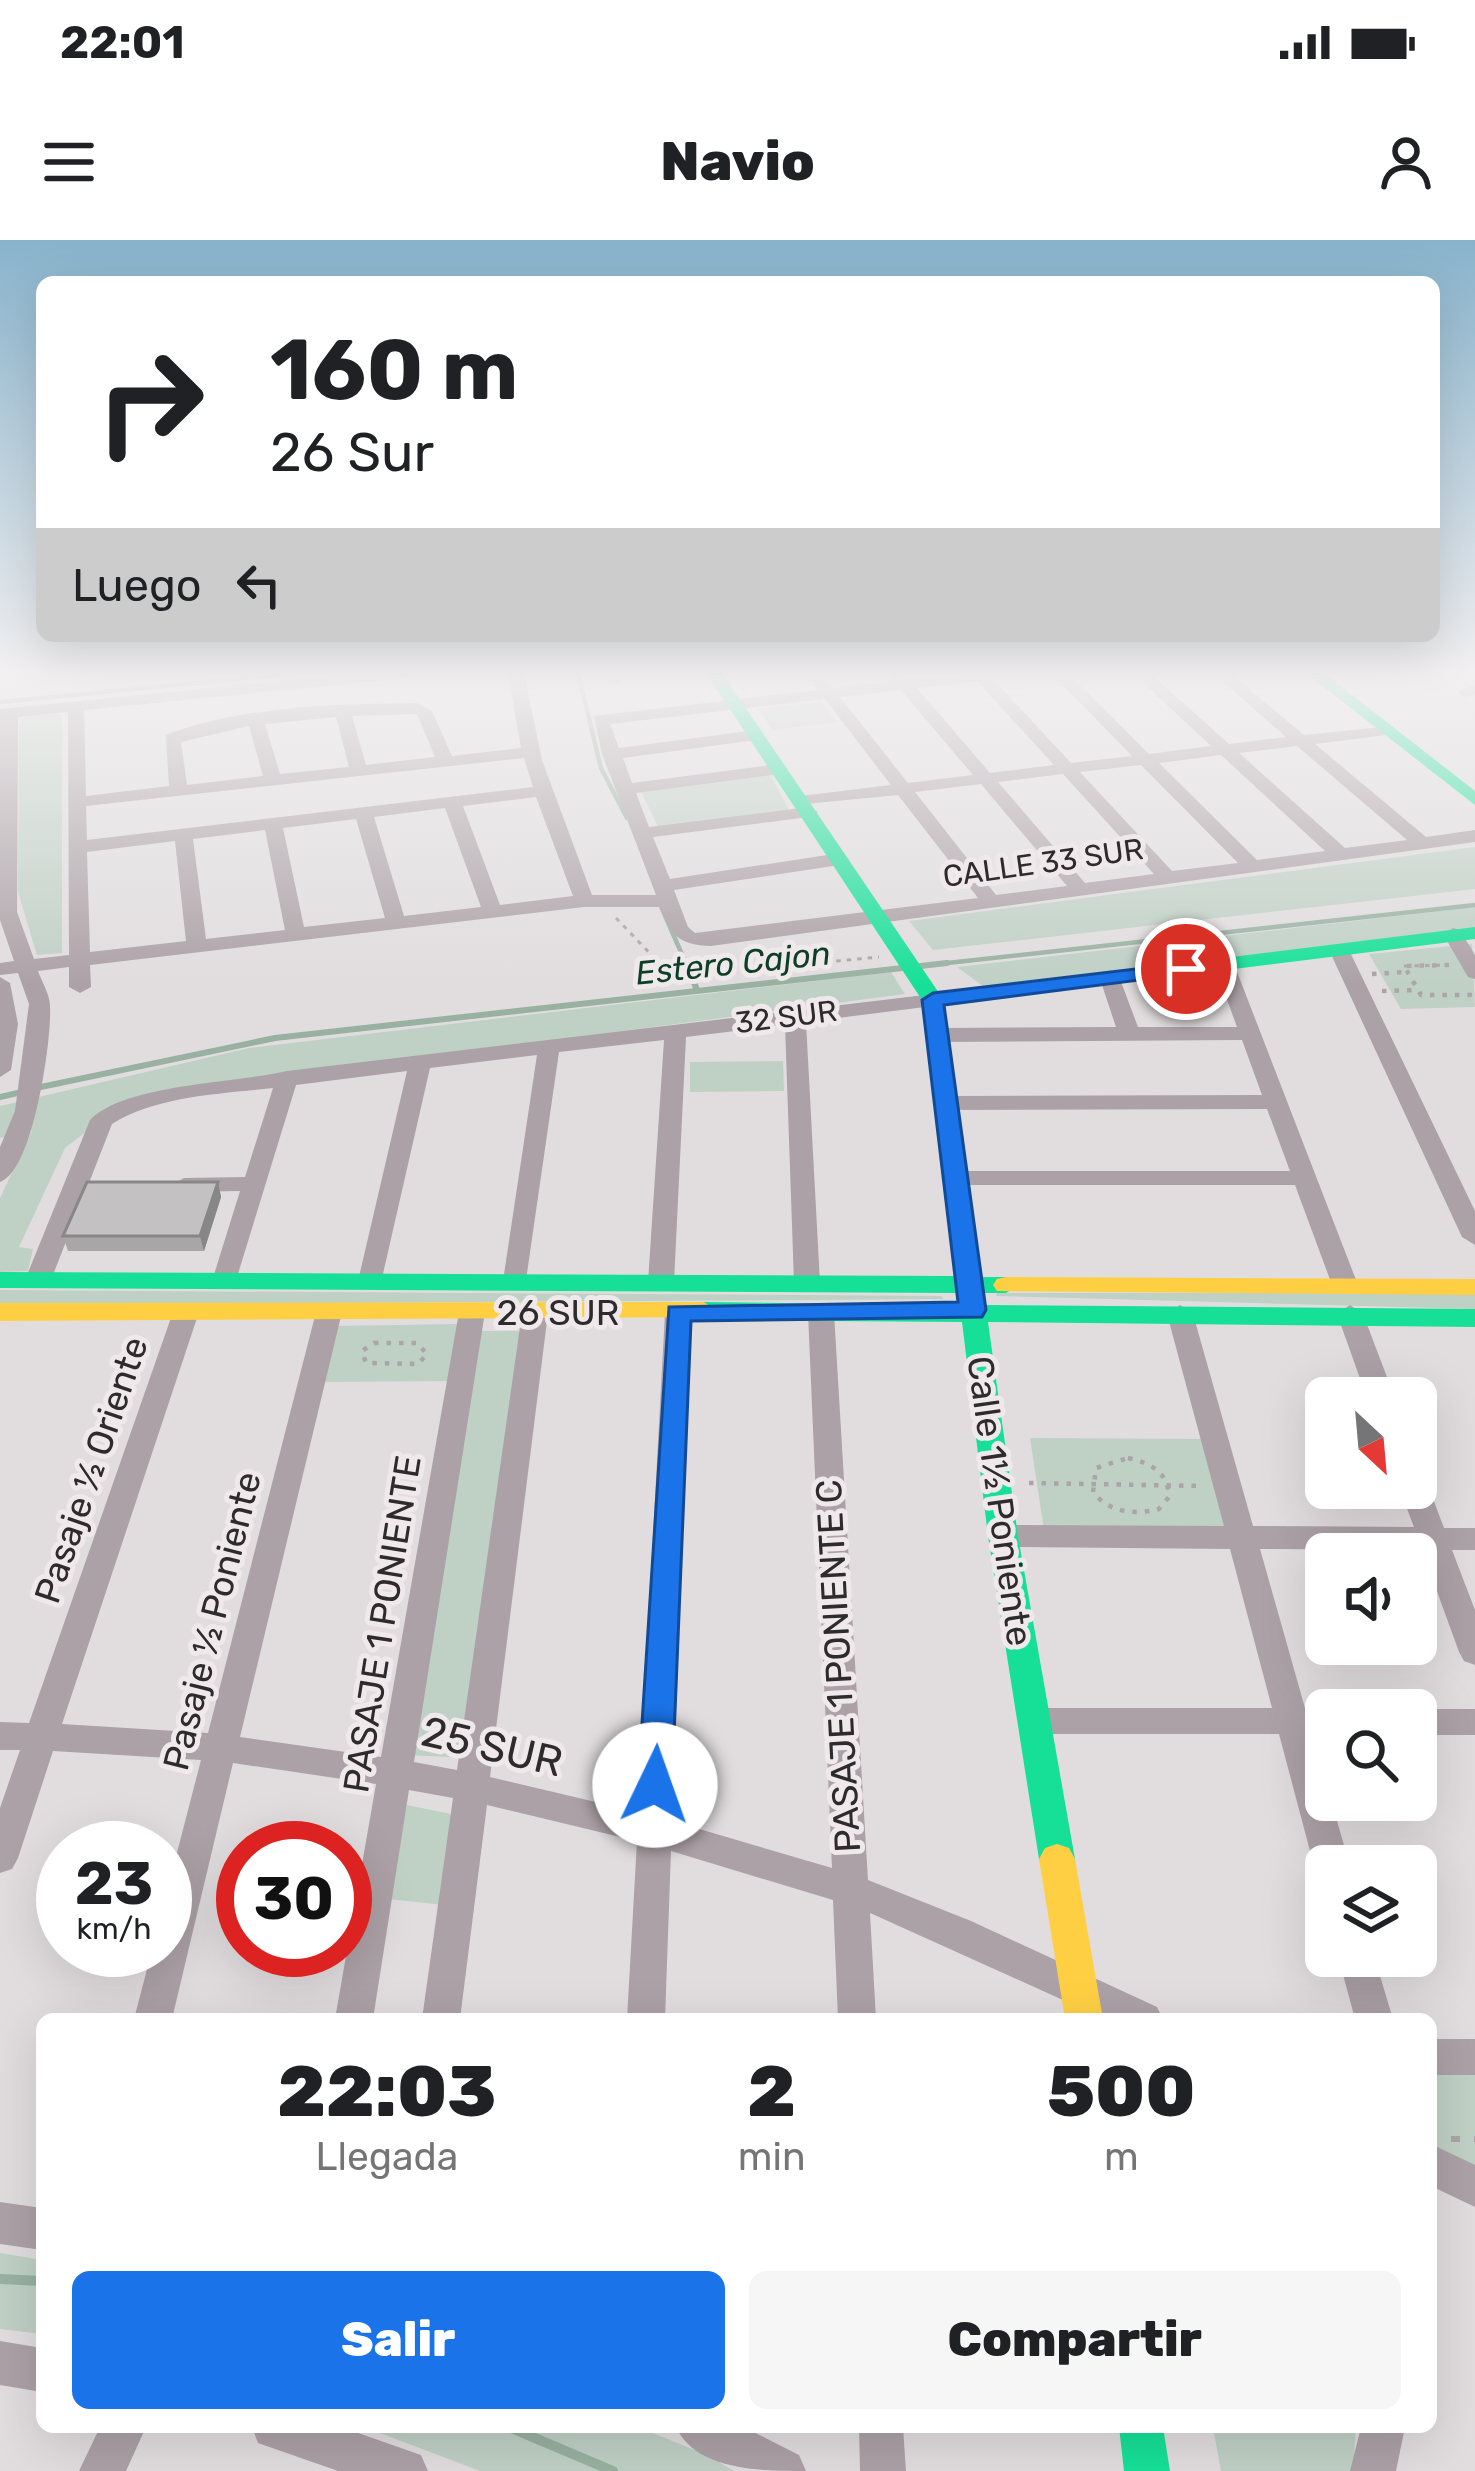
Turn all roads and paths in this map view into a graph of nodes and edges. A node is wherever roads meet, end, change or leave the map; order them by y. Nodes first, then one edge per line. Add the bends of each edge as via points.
1 (6, 777) edge
2 (77, 777) edge
3 (177, 777) edge
4 (272, 777) edge
5 (306, 777) edge
6 (541, 777) edge
7 (620, 777) edge
8 (717, 777) edge
9 (785, 777) edge
10 (894, 777) edge
11 (994, 777) edge
12 (1075, 777) edge
13 (1163, 777) edge
14 (1257, 777) edge
15 (1345, 777) edge
16 (1447, 777) edge
17 (986, 778) junction
18 (273, 781) junction
19 (625, 789) junction
20 (903, 789) junction
21 (545, 790) junction
22 (179, 791) junction
23 (1475, 799) edge
24 (77, 802) junction
25 (452, 802) junction
26 (805, 806) junction
27 (363, 812) junction
28 (273, 824) junction
29 (644, 833) junction
30 (182, 834) junction
31 (1475, 836) edge
32 (1422, 843) junction
33 (79, 847) junction
34 (1340, 854) junction
35 (840, 859) junction
36 (1251, 866) junction
37 (1167, 877) junction
38 (1079, 889) junction
39 (662, 896) junction
40 (990, 900) junction
41 (592, 901) junction
42 (493, 912) junction
43 (879, 915) junction
44 (396, 923) junction
45 (1464, 933) edge
46 (296, 935) junction
47 (197, 947) junction
48 (892, 950) junction
49 (80, 961) junction
50 (1225, 964) junction
51 (28, 966) junction
52 (0, 969) edge
53 (1349, 972) junction
54 (1408, 972) junction
55 (1110, 979) junction
56 (1466, 979) edge
57 (0, 983) edge
58 (80, 987) dead end
59 (1418, 990) junction
60 (929, 991) junction
61 (795, 1015) junction
62 (675, 1030) junction
63 (1250, 1033) junction
64 (1129, 1034) junction
65 (938, 1035) junction
66 (548, 1046) junction
67 (420, 1062) junction
68 (0, 1070) edge
69 (287, 1078) junction
70 (1276, 1102) junction
71 (946, 1103) junction
72 (0, 1175) edge
73 (955, 1178) junction
74 (1304, 1178) junction
75 (255, 1184) junction
76 (166, 1185) edge
77 (1475, 1237) edge
78 (0, 1280) edge
79 (38, 1280) junction
80 (225, 1281) junction
81 (371, 1281) junction
82 (516, 1281) junction
83 (661, 1282) junction
84 (1345, 1285) junction
85 (1475, 1287) edge
86 (970, 1297) junction
87 (814, 1298) junction
88 (0, 1312) edge
89 (186, 1312) junction
90 (329, 1312) junction
91 (472, 1312) junction
92 (535, 1312) junction
93 (678, 1313) junction
94 (1180, 1313) junction
95 (1350, 1314) junction
96 (1475, 1318) edge
97 (418, 1364) joint
98 (1373, 1377) edge
99 (995, 1482) junction
100 (1169, 1485) junction
101 (1091, 1486) junction
102 (1228, 1486) junction
103 (1003, 1536) junction
104 (1242, 1539) junction
105 (1305, 1539) edge
106 (1437, 1539) edge
107 (1475, 1539) edge
108 (1437, 1550) edge
109 (1475, 1652) edge
110 (1305, 1710) edge
111 (1034, 1721) junction
112 (1305, 1721) edge
113 (1437, 1722) edge
114 (1475, 1722) edge
115 (0, 1736) edge
116 (41, 1736) junction
117 (220, 1748) junction
118 (397, 1772) junction
119 (472, 1786) junction
120 (652, 1832) junction
121 (0, 1858) edge
122 (849, 1890) junction
123 (1362, 1977) edge
124 (1082, 2003) edge
125 (154, 2013) edge
126 (355, 2013) edge
127 (442, 2013) edge
128 (646, 2013) edge
129 (856, 2013) edge
130 (1121, 2013) edge
131 (1372, 2013) edge
132 (1437, 2057) edge
133 (1475, 2057) edge
134 (1437, 2167) edge
135 (1475, 2187) edge
136 (0, 2223) edge
137 (36, 2228) edge
138 (0, 2363) edge
139 (36, 2369) edge
140 (121, 2433) edge
141 (289, 2433) edge
142 (710, 2433) edge
143 (881, 2433) edge
144 (1142, 2433) edge
145 (1382, 2433) edge
146 (376, 2467) edge
147 (102, 2471) edge
148 (783, 2471) edge
149 (883, 2471) edge
150 (1148, 2471) edge
151 (1373, 2471) edge

1 - 51 street via 7,912
2 - 24 street
3 - 22 street
4 - 18 street
5 - 18 street
6 - 21 street
7 - 19 street
8 - 19 street
9 - 26 street
10 - 20 street
11 - 17 street
12 - 37 street
13 - 36 street
14 - 34 street
15 - 32 street
16 - 23 street
17 - 20 street
17 - 38 street
18 - 22 street
19 - 29 street
20 - 26 street
20 - 40 street
21 - 25 street
21 - 41 street
22 - 24 street
24 - 33 street
25 - 27 street
25 - 42 street
26 - 29 street
26 - 35 street
27 - 28 street
27 - 44 street
28 - 30 street
28 - 46 street
29 - 39 street
30 - 33 street
30 - 47 street
31 - 32 street, CALLE 33 SUR
32 - 34 street, CALLE 33 SUR
33 - 49 street
34 - 36 street, CALLE 33 SUR
35 - 39 street
35 - 43 street
36 - 37 street, CALLE 33 SUR
37 - 38 street, CALLE 33 SUR
38 - 40 street, CALLE 33 SUR
39 - 41 street
39 - 43 street, CALLE 33 SUR via 690,939
40 - 43 street, CALLE 33 SUR
41 - 42 street
41 - 48 path via 679,977
42 - 44 street
43 - 48 street
44 - 46 street
45 - 53 street, 32 SUR
45 - 56 street
46 - 47 street
47 - 49 street
48 - 60 street
49 - 51 street
49 - 58 street
50 - 53 street, 32 SUR
50 - 55 street, 32 SUR
50 - 63 street
51 - 52 street
51 - 72 street via 40,1004 35,1067
53 - 54 path
53 - 59 path
53 - 77 street
54 - 56 path via 1404,965 1452,965
54 - 59 path
55 - 60 street, 32 SUR
55 - 64 street
56 - 59 path via 1470,995
57 - 68 street via 7,1024
60 - 61 street, 32 SUR
60 - 65 street, Calle 1½ Poniente
61 - 62 street, 32 SUR
61 - 87 street, PASAJE 1 PONIENTE C
62 - 66 street, 32 SUR
62 - 83 street
63 - 64 street
63 - 70 street
64 - 65 street
65 - 71 street, Calle 1½ Poniente
66 - 67 street, 32 SUR
66 - 82 street
67 - 69 street, 32 SUR
67 - 81 street
69 - 75 street
69 - 79 street, 32 SUR via 184,1093 103,1120 88,1185
70 - 71 street
70 - 74 street
71 - 73 street, Calle 1½ Poniente
73 - 74 street
73 - 86 street, Calle 1½ Poniente
74 - 84 street
75 - 76 street
75 - 80 street
78 - 79 street, 26 SUR
79 - 80 street, 26 SUR
80 - 81 street, 26 SUR
81 - 82 street, 26 SUR
82 - 83 street, 26 SUR
83 - 87 street, 26 SUR
84 - 85 street, 26 SUR
84 - 86 street, 26 SUR
86 - 87 street, 26 SUR
86 - 94 street, 26 SUR
86 - 99 street, Calle 1½ Poniente
87 - 93 street, 26 SUR
87 - 122 street, PASAJE 1 PONIENTE C
88 - 89 street, 26 SUR
89 - 90 street, 26 SUR
89 - 116 street, Pasaje ½ Oriente
90 - 91 street, 26 SUR
90 - 117 street, Pasaje ½ Poniente
91 - 92 street, 26 SUR
91 - 118 street, PASAJE 1 PONIENTE
92 - 93 street, 26 SUR
92 - 119 street
93 - 120 street
94 - 95 street, 26 SUR
94 - 102 street
95 - 96 street, 26 SUR
95 - 98 street
97 - 97 path via 366,1364 361,1353 374,1343 417,1343 428,1350
99 - 101 path
99 - 103 street, Calle 1½ Poniente
100 - 101 path
100 - 101 path via 1153,1466 1120,1458 1096,1468
100 - 101 path via 1166,1502 1141,1514 1108,1507
100 - 102 path
102 - 104 street
103 - 104 street
103 - 111 street, Calle 1½ Poniente
104 - 105 street
104 - 110 street
106 - 107 street
108 - 109 street
111 - 112 street
111 - 124 street, Calle 1½ Poniente
113 - 114 street
115 - 116 street, 25 SUR
116 - 117 street, 25 SUR
116 - 121 street, Pasaje ½ Oriente
117 - 118 street, 25 SUR
117 - 125 street, Pasaje ½ Poniente
118 - 119 street, 25 SUR
118 - 126 street, PASAJE 1 PONIENTE
119 - 120 street, 25 SUR
119 - 127 street
120 - 122 street, 25 SUR
120 - 128 street
122 - 124 street, 25 SUR
122 - 129 street, PASAJE 1 PONIENTE C
123 - 131 street
124 - 130 street, 25 SUR
132 - 133 street
134 - 135 street
136 - 137 street
138 - 139 street
140 - 147 street
141 - 146 street
142 - 148 street
143 - 149 street
144 - 150 street
145 - 151 street

